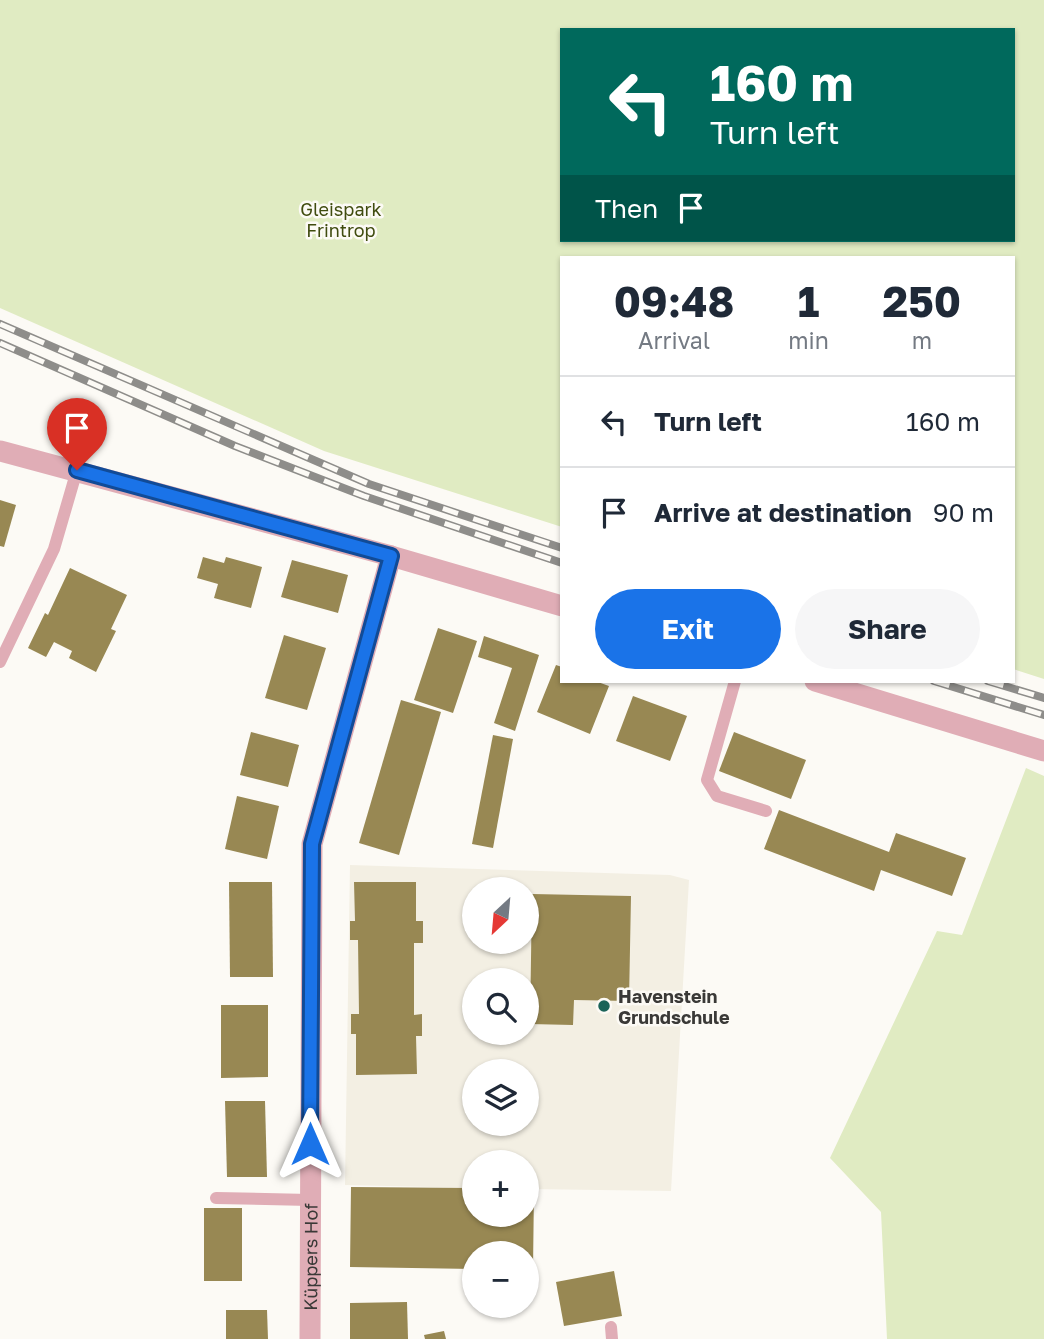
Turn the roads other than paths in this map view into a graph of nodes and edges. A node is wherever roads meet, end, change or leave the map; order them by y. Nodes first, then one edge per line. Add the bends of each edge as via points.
1 (0, 451) edge
2 (77, 470) junction
3 (391, 556) junction
4 (560, 605) edge
5 (0, 662) edge
6 (734, 683) edge
7 (822, 683) edge
8 (1044, 751) edge
9 (766, 811) dead end
10 (216, 1198) dead end
11 (310, 1200) junction
12 (310, 1339) edge

1 - 2 street
2 - 3 street
2 - 5 lane via 54,549
3 - 4 street
3 - 11 street, Küppers Hof via 312,844
6 - 9 lane via 707,780 717,796
7 - 8 street
10 - 11 lane
11 - 12 street, Küppers Hof

